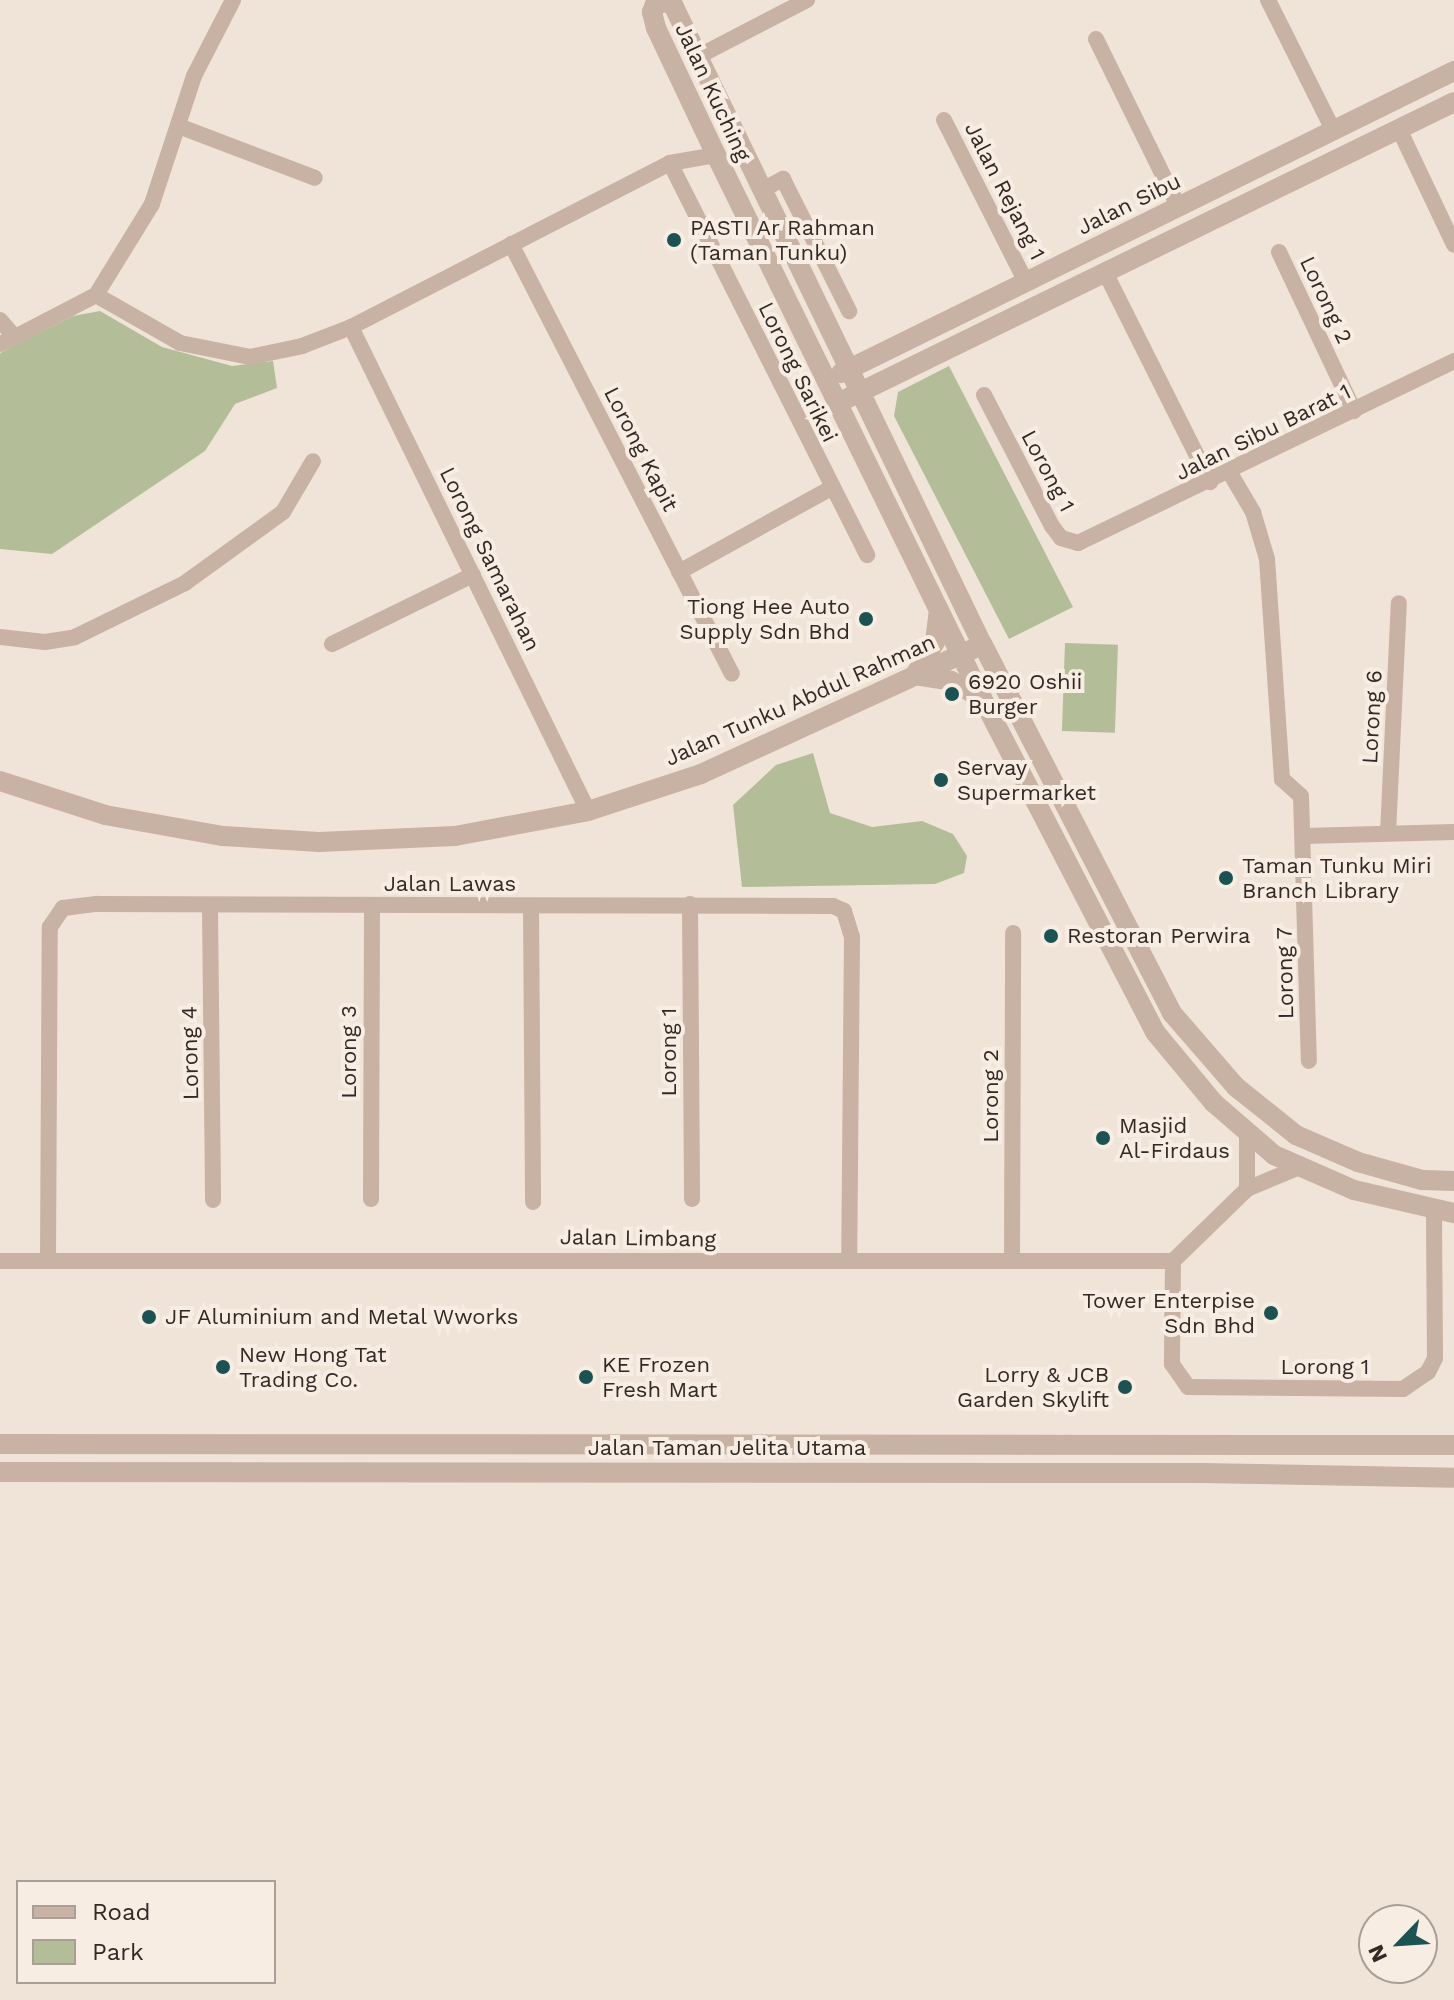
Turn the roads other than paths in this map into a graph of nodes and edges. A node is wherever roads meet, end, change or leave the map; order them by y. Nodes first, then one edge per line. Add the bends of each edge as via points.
1 (233, 0) edge
2 (807, 0) edge
3 (1268, 0) edge
4 (1096, 39) dead end
5 (697, 57) junction
6 (1454, 71) edge
7 (1454, 102) edge
8 (944, 120) dead end
9 (181, 127) junction
10 (1399, 129) junction
11 (1333, 130) junction
12 (716, 155) junction
13 (670, 163) junction
14 (315, 178) dead end
15 (1221, 185) junction
16 (762, 190) junction
17 (1178, 206) junction
18 (1233, 208) junction
19 (511, 244) junction
20 (1454, 245) edge
21 (1279, 252) dead end
22 (1105, 272) junction
23 (1026, 282) junction
24 (96, 295) junction
25 (849, 311) dead end
26 (0, 320) edge
27 (351, 327) junction
28 (8, 341) edge
29 (1454, 361) edge
30 (850, 369) junction
31 (826, 380) junction
32 (861, 392) junction
33 (984, 395) dead end
34 (837, 404) junction
35 (1354, 411) junction
36 (313, 461) dead end
37 (1230, 473) junction
38 (1210, 482) junction
39 (831, 488) junction
40 (1090, 541) joint
41 (867, 555) dead end
42 (679, 572) junction
43 (473, 575) junction
44 (1399, 603) dead end
45 (939, 610) junction
46 (0, 637) edge
47 (332, 644) dead end
48 (982, 644) junction
49 (960, 655) junction
50 (732, 674) dead end
51 (915, 675) junction
52 (982, 698) junction
53 (0, 781) edge
54 (588, 811) junction
55 (1454, 832) edge
56 (1388, 833) junction
57 (1304, 836) junction
58 (690, 904) junction
59 (372, 906) junction
60 (531, 906) junction
61 (210, 907) junction
62 (1013, 933) dead end
63 (1309, 1061) dead end
64 (1247, 1133) junction
65 (1297, 1168) junction
66 (1454, 1181) edge
67 (1247, 1189) junction
68 (371, 1199) dead end
69 (692, 1199) dead end
70 (213, 1200) dead end
71 (533, 1202) dead end
72 (1444, 1212) edge
73 (48, 1260) junction
74 (849, 1260) junction
75 (1012, 1260) junction
76 (0, 1261) edge
77 (1173, 1261) junction
78 (0, 1444) edge
79 (1454, 1445) edge
80 (0, 1472) edge
81 (1454, 1478) edge

1 - 9 street via 194,76
2 - 5 street
3 - 11 street
4 - 17 street
5 - 12 street, Jalan Kuching via 674,7 669,1 655,5 656,28
5 - 16 street, Jalan Kuching
6 - 11 street, Jalan Sibu
7 - 10 street
8 - 23 street, Jalan Rejang 1
9 - 14 street
9 - 24 street via 152,204
10 - 18 street
10 - 20 street
11 - 15 street, Jalan Sibu
12 - 13 street
12 - 31 street, Jalan Kuching
13 - 19 street
13 - 39 street, Lorong Sarikei
15 - 17 street, Jalan Sibu
15 - 18 street
16 - 25 street via 783,179
16 - 30 street, Jalan Kuching
17 - 23 street, Jalan Sibu
18 - 22 street
19 - 27 street
19 - 42 street, Lorong Kapit
21 - 35 street, Lorong 2
22 - 32 street
22 - 38 street
23 - 30 street, Jalan Sibu
24 - 27 street via 180,343 250,357 302,346
24 - 28 street
26 - 28 street
27 - 43 street, Lorong Samarahan
29 - 35 street, Jalan Sibu Barat 1
30 - 31 street, Jalan Sibu
30 - 32 street, Jalan Kuching
31 - 34 street, Jalan Kuching
32 - 34 street
32 - 48 street, Jalan Kuching
33 - 40 street, Lorong 1 via 1052,526 1070,542
34 - 45 street, Jalan Kuching
35 - 37 street, Jalan Sibu Barat 1
36 - 46 street via 283,512 185,583 75,637 45,642
37 - 38 street, Jalan Sibu Barat 1
37 - 57 street, Lorong 7 via 1253,512 1267,559 1282,779 1301,796
38 - 40 street, Jalan Sibu Barat 1
39 - 41 street, Lorong Sarikei
39 - 42 street
42 - 50 street, Lorong Kapit
43 - 47 street
43 - 54 street, Lorong Samarahan
44 - 56 street, Lorong 6
45 - 49 street, Jalan Kuching
45 - 51 street via 935,642
48 - 49 street, Jalan Tunku Abdul Rahman
48 - 66 street, Jalan Kuching via 1149,974 1199,1050 1296,1135 1358,1162 1422,1180
49 - 51 street, Jalan Tunku Abdul Rahman
49 - 52 street, Jalan Kuching
51 - 52 street via 951,681
51 - 54 street, Jalan Tunku Abdul Rahman via 701,774
52 - 64 street, Jalan Kuching via 1155,1032 1214,1103
53 - 54 street, Jalan Tunku Abdul Rahman via 105,815 223,836 319,842 455,836
55 - 56 street
56 - 57 street
57 - 63 street, Lorong 7
58 - 60 street, Jalan Lawas
58 - 69 street, Lorong 1
58 - 74 street, Jalan Lawas via 833,906 850,922
59 - 60 street, Jalan Lawas
59 - 61 street, Jalan Lawas
59 - 68 street, Lorong 3
60 - 71 street
61 - 70 street, Lorong 4
61 - 73 street, Jalan Lawas via 84,905 63,908 52,920
62 - 75 street, Lorong 2
64 - 65 street, Jalan Kuching
64 - 67 street
65 - 67 street
65 - 72 street, Jalan Kuching
67 - 77 street
72 - 77 street, Lorong 1 via 1435,1358 1428,1372 1403,1389 1188,1387 1172,1364
73 - 74 street, Jalan Limbang
73 - 76 street, Jalan Limbang
74 - 75 street, Jalan Limbang
75 - 77 street, Jalan Limbang
78 - 79 street, Jalan Taman Jelita Utama
80 - 81 street, Jalan Taman Jelita Utama

